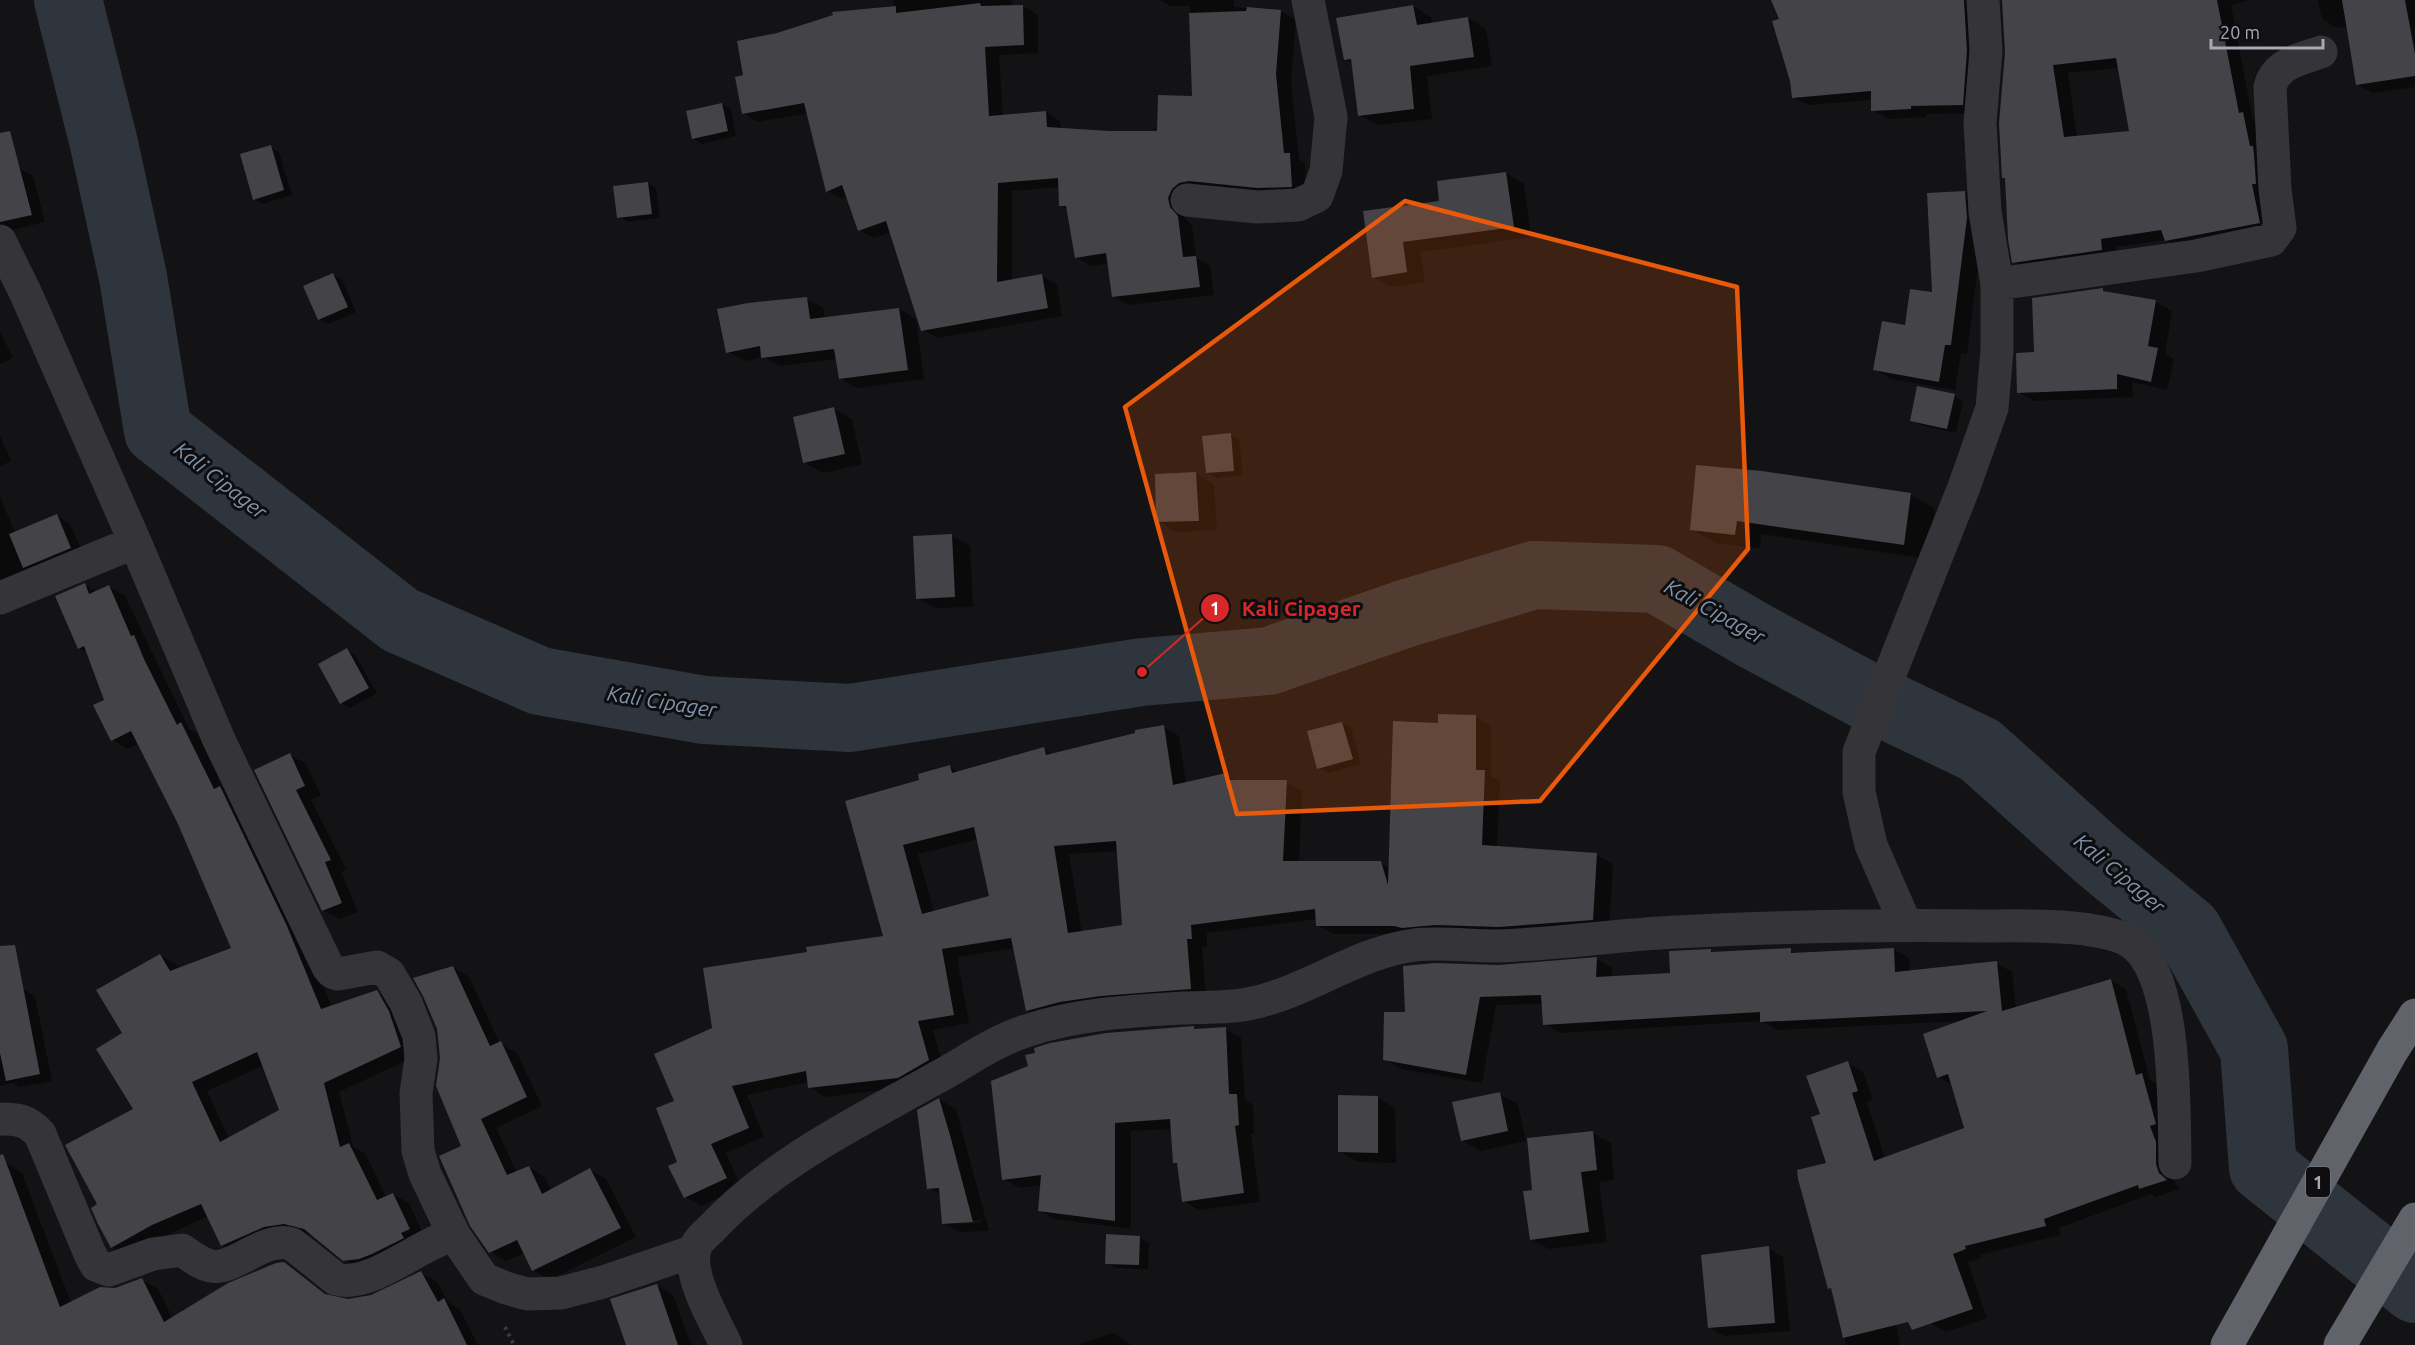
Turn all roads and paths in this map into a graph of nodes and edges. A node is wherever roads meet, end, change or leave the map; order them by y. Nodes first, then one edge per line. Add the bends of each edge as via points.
1 (1308, 0) edge
2 (1983, 0) edge
3 (2321, 52) dead end
4 (1186, 200) dead end
5 (0, 241) edge
6 (1997, 284) junction
7 (135, 542) junction
8 (0, 598) edge
9 (1906, 925) junction
10 (2415, 1015) edge
11 (0, 1119) edge
12 (2175, 1163) dead end
13 (2415, 1219) edge
14 (454, 1235) junction
15 (694, 1251) junction
16 (726, 1345) edge
17 (2227, 1345) edge
18 (2340, 1345) edge

1 - 4 street via 1331,117 1326,171 1317,196 1298,205 1257,207
2 - 6 street via 1986,51 1980,123 1985,212
3 - 6 street via 2281,68 2270,87 2280,228 2271,240 2196,256
5 - 7 street
6 - 9 street via 1992,408 1859,752 1859,792 1871,845
7 - 8 street
7 - 14 street via 219,740 328,967 338,974 377,968 389,974 406,1003 419,1036 421,1059 416,1093 418,1151
9 - 12 street via 2058,927 2110,933 2134,943 2150,963 2164,1011 2172,1066
9 - 15 street via 1674,932 1498,946 1422,944 1366,957 1246,1005 1095,1016 1030,1029 1000,1041 832,1135 727,1212
10 - 17 highway, 1
11 - 14 street via 30,1123 40,1134 90,1254 96,1265 109,1270 153,1254 182,1250 202,1263 220,1266 285,1242 336,1280 345,1282 385,1269
13 - 18 highway
14 - 15 street via 484,1279 527,1294 561,1293
15 - 16 street via 695,1276

